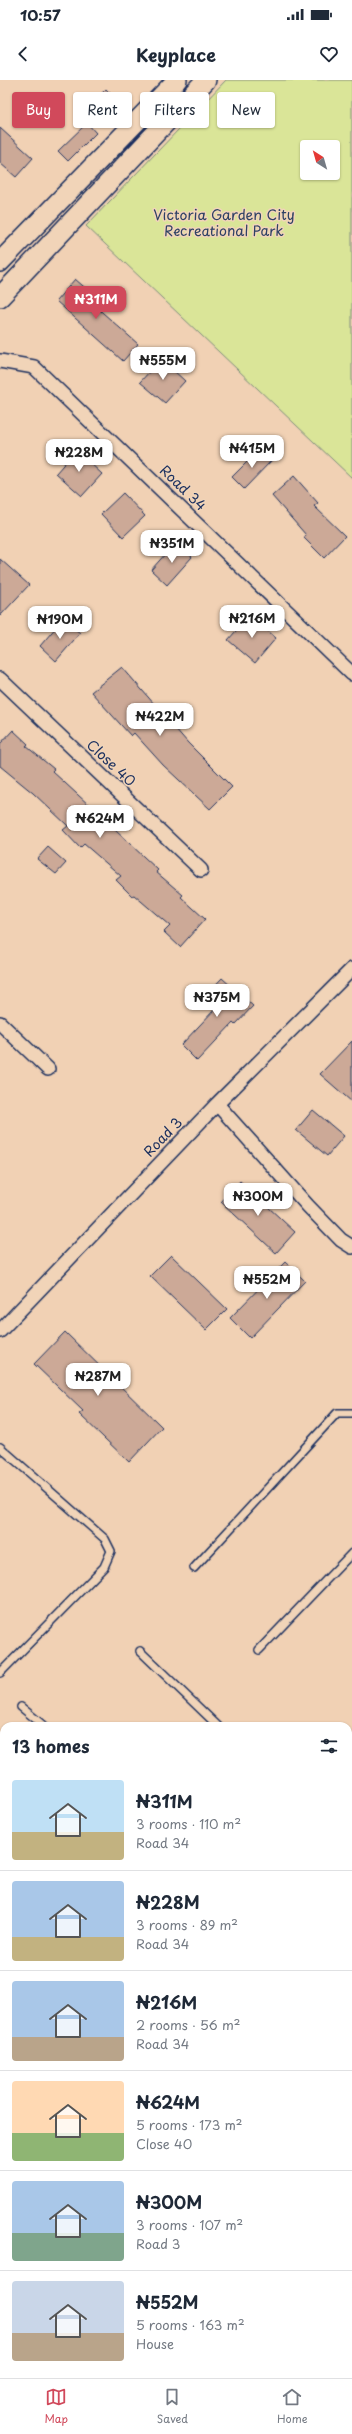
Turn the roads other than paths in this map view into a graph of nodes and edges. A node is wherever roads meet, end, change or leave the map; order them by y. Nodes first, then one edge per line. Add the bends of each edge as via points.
1 (177, 80) edge
2 (206, 80) edge
3 (0, 262) edge
4 (0, 297) edge
5 (0, 361) edge
6 (352, 674) edge
7 (0, 679) edge
8 (201, 870) dead end
9 (352, 969) edge
10 (0, 1023) edge
11 (48, 1069) dead end
12 (217, 1104) junction
13 (352, 1247) edge
14 (0, 1331) edge
15 (352, 1413) edge
16 (0, 1447) edge
17 (352, 1553) edge
18 (194, 1568) dead end
19 (259, 1650) dead end
20 (140, 1651) dead end
21 (0, 1673) edge
22 (21, 1707) dead end
23 (39, 1722) edge
24 (214, 1722) edge

1 - 3 street
2 - 4 street
5 - 6 street, Road 34 via 34,367
7 - 8 street, Close 40
9 - 12 street, Road 3
10 - 11 street
12 - 13 street via 308,1206 341,1240
12 - 14 street, Road 3
15 - 18 lane via 337,1413
16 - 21 lane via 105,1539 110,1551 104,1567
17 - 19 lane
20 - 24 lane
22 - 23 lane

